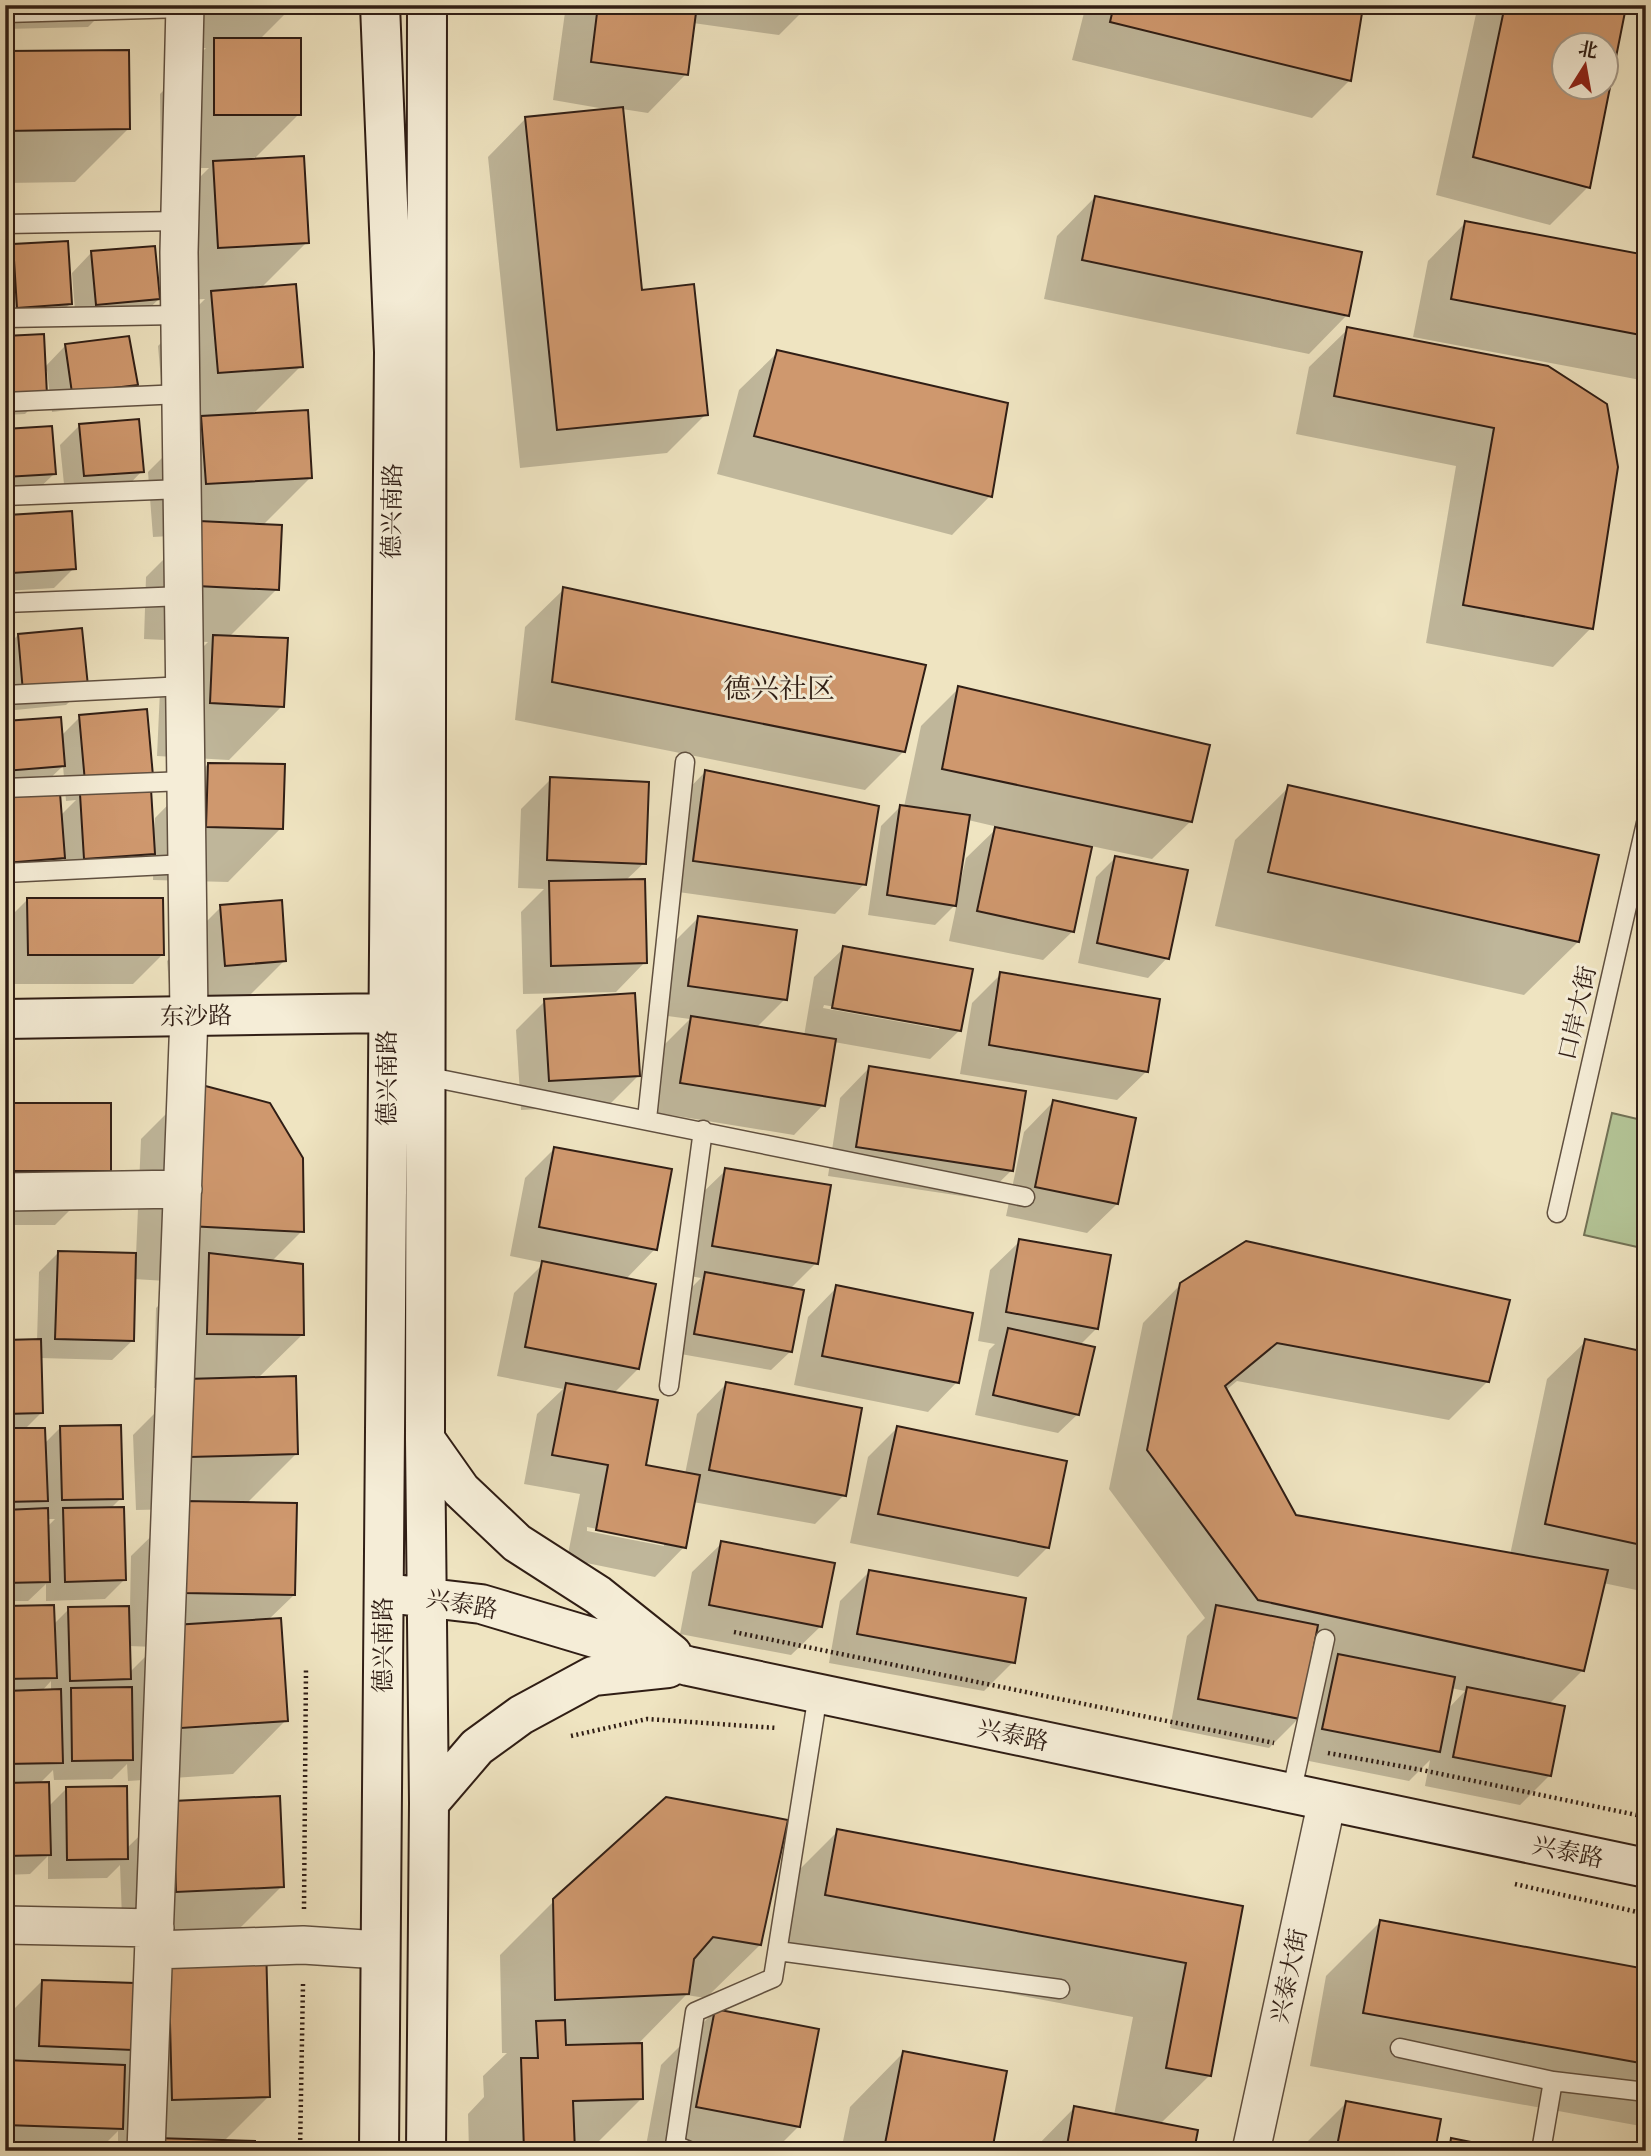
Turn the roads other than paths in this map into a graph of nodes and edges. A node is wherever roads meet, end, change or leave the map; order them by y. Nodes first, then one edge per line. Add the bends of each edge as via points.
1 (380, 5) edge
2 (427, 5) edge
3 (185, 7) edge
4 (5, 13) edge
5 (180, 221) junction
6 (5, 224) edge
7 (180, 315) junction
8 (5, 318) edge
9 (181, 394) junction
10 (5, 402) edge
11 (182, 489) junction
12 (5, 496) edge
13 (184, 596) junction
14 (5, 603) edge
15 (185, 686) junction
16 (5, 695) edge
17 (685, 762) dead end
18 (186, 781) junction
19 (5, 789) edge
20 (1646, 823) edge
21 (187, 864) junction
22 (5, 873) edge
23 (388, 1013) junction
24 (189, 1016) junction
25 (5, 1018) edge
26 (425, 1076) junction
27 (648, 1119) junction
28 (703, 1130) junction
29 (183, 1189) junction
30 (5, 1192) edge
31 (1025, 1197) dead end
32 (1557, 1213) dead end
33 (668, 1386) dead end
34 (425, 1439) junction
35 (383, 1594) junction
36 (427, 1596) junction
37 (1325, 1639) dead end
38 (688, 1666) junction
39 (816, 1712) junction
40 (1309, 1797) junction
41 (429, 1803) junction
42 (1646, 1868) edge
43 (5, 1925) edge
44 (155, 1939) junction
45 (380, 1950) junction
46 (778, 1951) junction
47 (1060, 1989) dead end
48 (1400, 2048) dead end
49 (1553, 2081) junction
50 (1646, 2092) edge
51 (146, 2151) edge
52 (379, 2151) edge
53 (426, 2151) edge
54 (689, 2151) edge
55 (1251, 2151) edge
56 (1541, 2151) edge

1 - 23 main road, 德兴南路 via 394,352
2 - 26 main road, 德兴南路
3 - 4 lane
3 - 5 street
5 - 6 lane
5 - 7 street
7 - 8 lane
7 - 9 street
9 - 10 lane
9 - 11 street
11 - 12 lane
11 - 13 street
13 - 14 lane
13 - 15 street
15 - 16 lane
15 - 18 street
17 - 27 lane
18 - 19 lane
18 - 21 street
20 - 32 lane, 口岸大街
21 - 22 lane
21 - 24 street
23 - 24 main road, 东沙路
23 - 35 main road, 德兴南路
24 - 25 main road, 东沙路
24 - 29 street
26 - 27 lane
26 - 34 main road, 德兴南路
27 - 28 lane
28 - 31 lane
28 - 33 lane
29 - 30 street
29 - 44 street
34 - 36 main road, 德兴南路
34 - 38 main road via 461,1490 517,1543 598,1595
35 - 36 main road, 兴泰路
35 - 45 main road, 德兴南路
36 - 38 main road, 兴泰路 via 481,1604
36 - 41 main road, 德兴南路
37 - 40 lane
38 - 39 main road, 兴泰路
38 - 41 main road via 593,1676 521,1714 477,1747
39 - 40 main road, 兴泰路
39 - 46 lane
40 - 42 main road, 兴泰路
40 - 55 street, 兴泰大街
41 - 53 main road, 德兴南路
43 - 44 street
44 - 45 street
44 - 51 street
45 - 52 main road, 德兴南路
46 - 47 lane
46 - 54 lane via 773,1978 695,2012 675,2145
48 - 49 lane
49 - 50 lane
49 - 56 lane

